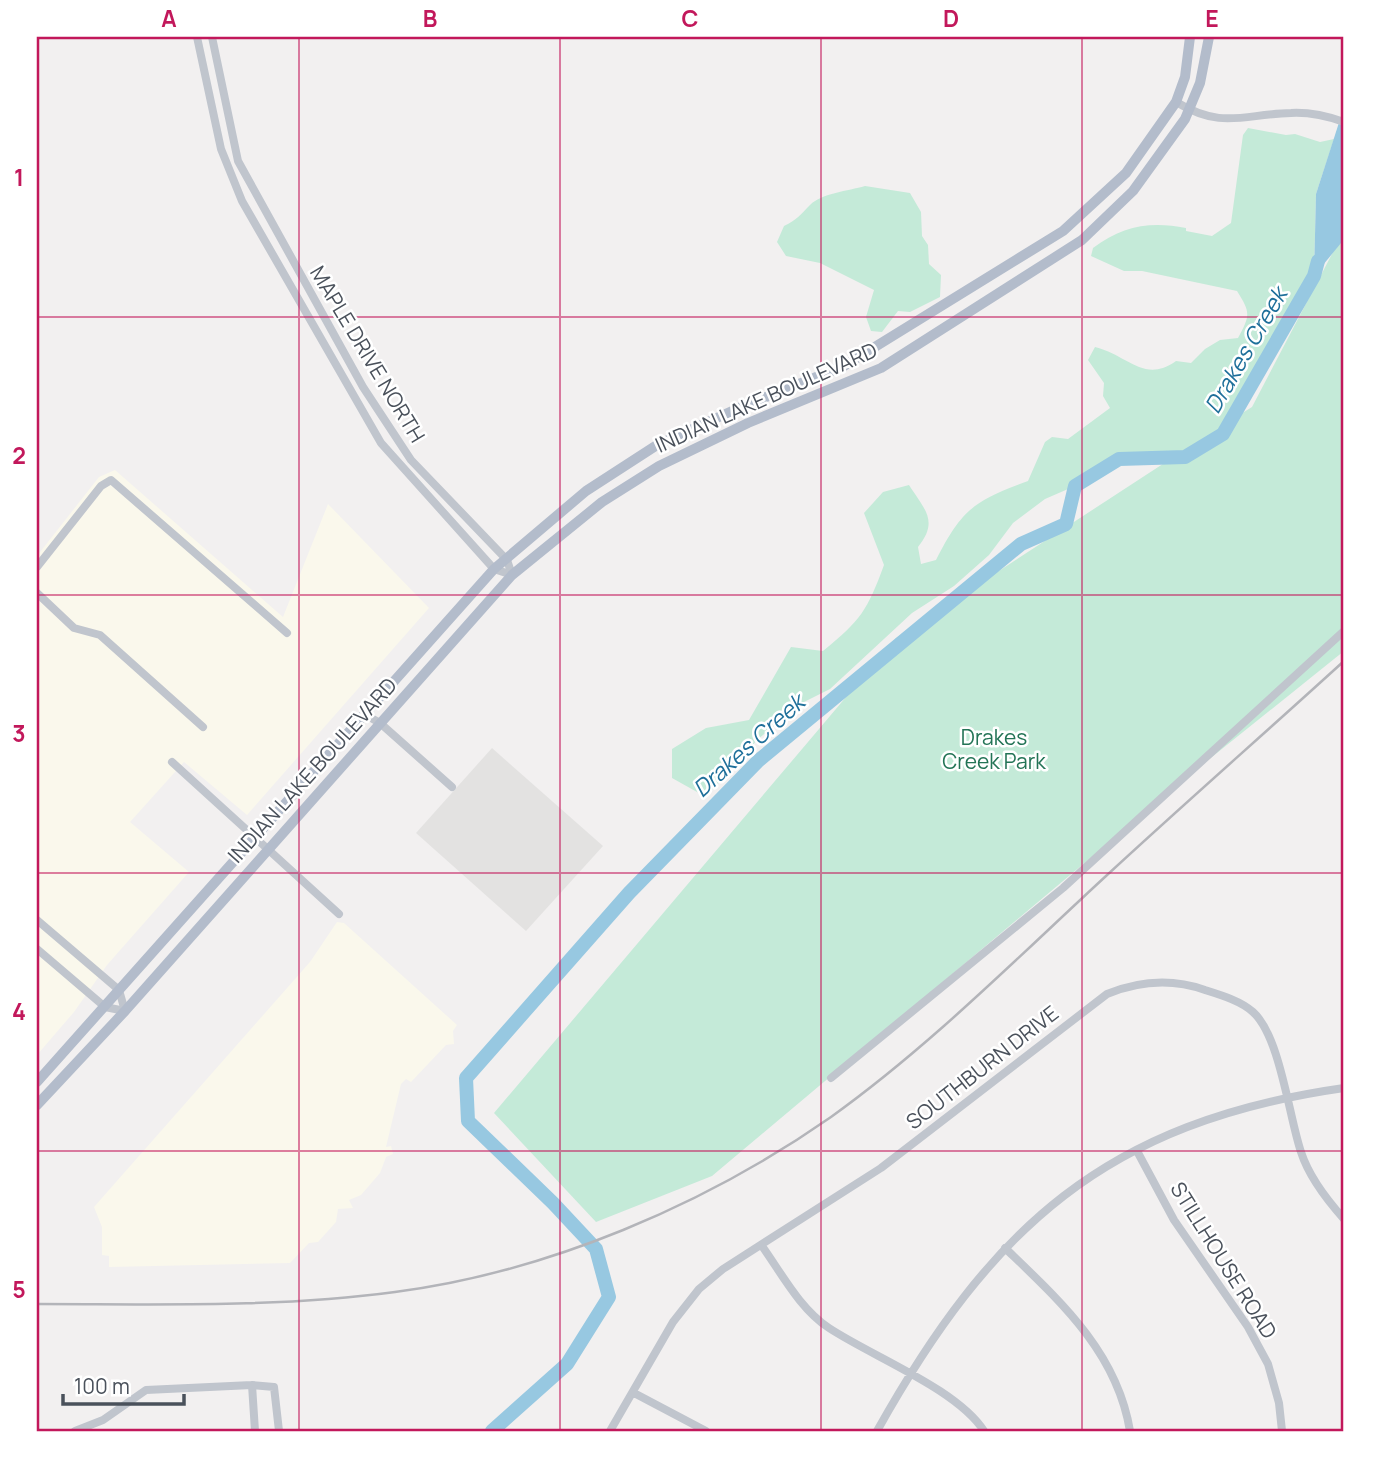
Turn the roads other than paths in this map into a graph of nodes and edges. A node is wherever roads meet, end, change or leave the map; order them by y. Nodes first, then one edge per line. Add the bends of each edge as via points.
1 (197, 37) edge
2 (212, 37) edge
3 (1191, 37) edge
4 (1209, 37) edge
5 (201, 53) junction
6 (214, 53) junction
7 (1176, 102) junction
8 (1191, 111) junction
9 (1344, 122) edge
10 (238, 161) junction
11 (226, 164) junction
12 (285, 247) junction
13 (275, 254) junction
14 (977, 286) junction
15 (986, 300) junction
16 (363, 387) junction
17 (353, 392) junction
18 (411, 460) junction
19 (401, 468) junction
20 (507, 560) junction
21 (37, 567) edge
22 (495, 569) junction
23 (512, 575) junction
24 (37, 593) edge
25 (1344, 631) edge
26 (287, 633) dead end
27 (364, 714) junction
28 (380, 723) junction
29 (203, 727) dead end
30 (172, 762) dead end
31 (452, 787) dead end
32 (254, 838) junction
33 (267, 849) junction
34 (339, 914) dead end
35 (37, 920) edge
36 (37, 949) edge
37 (119, 990) junction
38 (104, 1007) junction
39 (125, 1011) junction
40 (831, 1078) dead end
41 (37, 1082) edge
42 (1344, 1088) edge
43 (1285, 1096) junction
44 (37, 1105) edge
45 (1137, 1151) junction
46 (1344, 1219) edge
47 (762, 1246) junction
48 (1005, 1248) junction
49 (909, 1375) junction
50 (252, 1385) junction
51 (634, 1393) junction
52 (75, 1431) edge
53 (255, 1431) edge
54 (279, 1431) edge
55 (610, 1431) edge
56 (706, 1431) edge
57 (877, 1431) edge
58 (984, 1431) edge
59 (1130, 1431) edge
60 (1282, 1431) edge

1 - 5 street, MAPLE DRIVE NORTH
2 - 6 street, MAPLE DRIVE NORTH
3 - 7 main road, INDIAN LAKE BOULEVARD
4 - 8 main road, INDIAN LAKE BOULEVARD
5 - 6 street
5 - 11 street, MAPLE DRIVE NORTH
6 - 10 street, MAPLE DRIVE NORTH
7 - 8 street
7 - 14 main road, INDIAN LAKE BOULEVARD via 1146,148 1107,194 1063,231
8 - 9 street via 1234,120 1287,113
8 - 15 main road, INDIAN LAKE BOULEVARD via 1120,206 1082,240
10 - 11 street
10 - 12 street, MAPLE DRIVE NORTH
11 - 13 street, MAPLE DRIVE NORTH via 242,201
12 - 13 street
12 - 16 street, MAPLE DRIVE NORTH
13 - 17 street, MAPLE DRIVE NORTH
14 - 15 main road
14 - 20 main road, INDIAN LAKE BOULEVARD via 844,366 657,445 586,491
15 - 23 main road, INDIAN LAKE BOULEVARD via 881,368 659,466 602,502
16 - 17 street
16 - 18 street, MAPLE DRIVE NORTH
17 - 19 street, MAPLE DRIVE NORTH via 381,443
18 - 19 street
18 - 20 street, MAPLE DRIVE NORTH
19 - 22 street, MAPLE DRIVE NORTH
20 - 22 main road, INDIAN LAKE BOULEVARD
20 - 23 street, MAPLE DRIVE NORTH
21 - 26 street via 101,486 111,480
22 - 23 street, MAPLE DRIVE NORTH
22 - 27 main road, INDIAN LAKE BOULEVARD
23 - 28 main road, INDIAN LAKE BOULEVARD
24 - 29 street via 74,628 100,635
25 - 40 street via 1063,888
27 - 28 street
27 - 32 main road, INDIAN LAKE BOULEVARD
28 - 31 street
28 - 33 main road, INDIAN LAKE BOULEVARD
30 - 32 street
32 - 33 street
32 - 37 main road, INDIAN LAKE BOULEVARD
33 - 34 street
33 - 39 main road, INDIAN LAKE BOULEVARD
35 - 37 street
36 - 38 street
37 - 38 main road, INDIAN LAKE BOULEVARD
37 - 39 street
38 - 39 street
38 - 41 main road, INDIAN LAKE BOULEVARD
39 - 44 main road, INDIAN LAKE BOULEVARD
42 - 43 street
43 - 45 street via 1225,1112
43 - 46 street, SOUTHBURN DRIVE via 1301,1155
43 - 47 street, SOUTHBURN DRIVE via 1270,1036 1254,1012 1199,987 1135,983 1107,994 881,1168
45 - 48 street via 1070,1189
45 - 60 street, STILLHOUSE ROAD via 1174,1220 1268,1364
47 - 49 street via 803,1303 827,1326
47 - 51 street, SOUTHBURN DRIVE via 699,1289 673,1322
48 - 49 street via 969,1288
48 - 59 street via 1084,1328 1115,1381
49 - 57 street
49 - 58 street via 963,1407
50 - 52 street via 146,1390 103,1420
50 - 53 street
50 - 54 street via 274,1387
51 - 55 street, SOUTHBURN DRIVE
51 - 56 street

